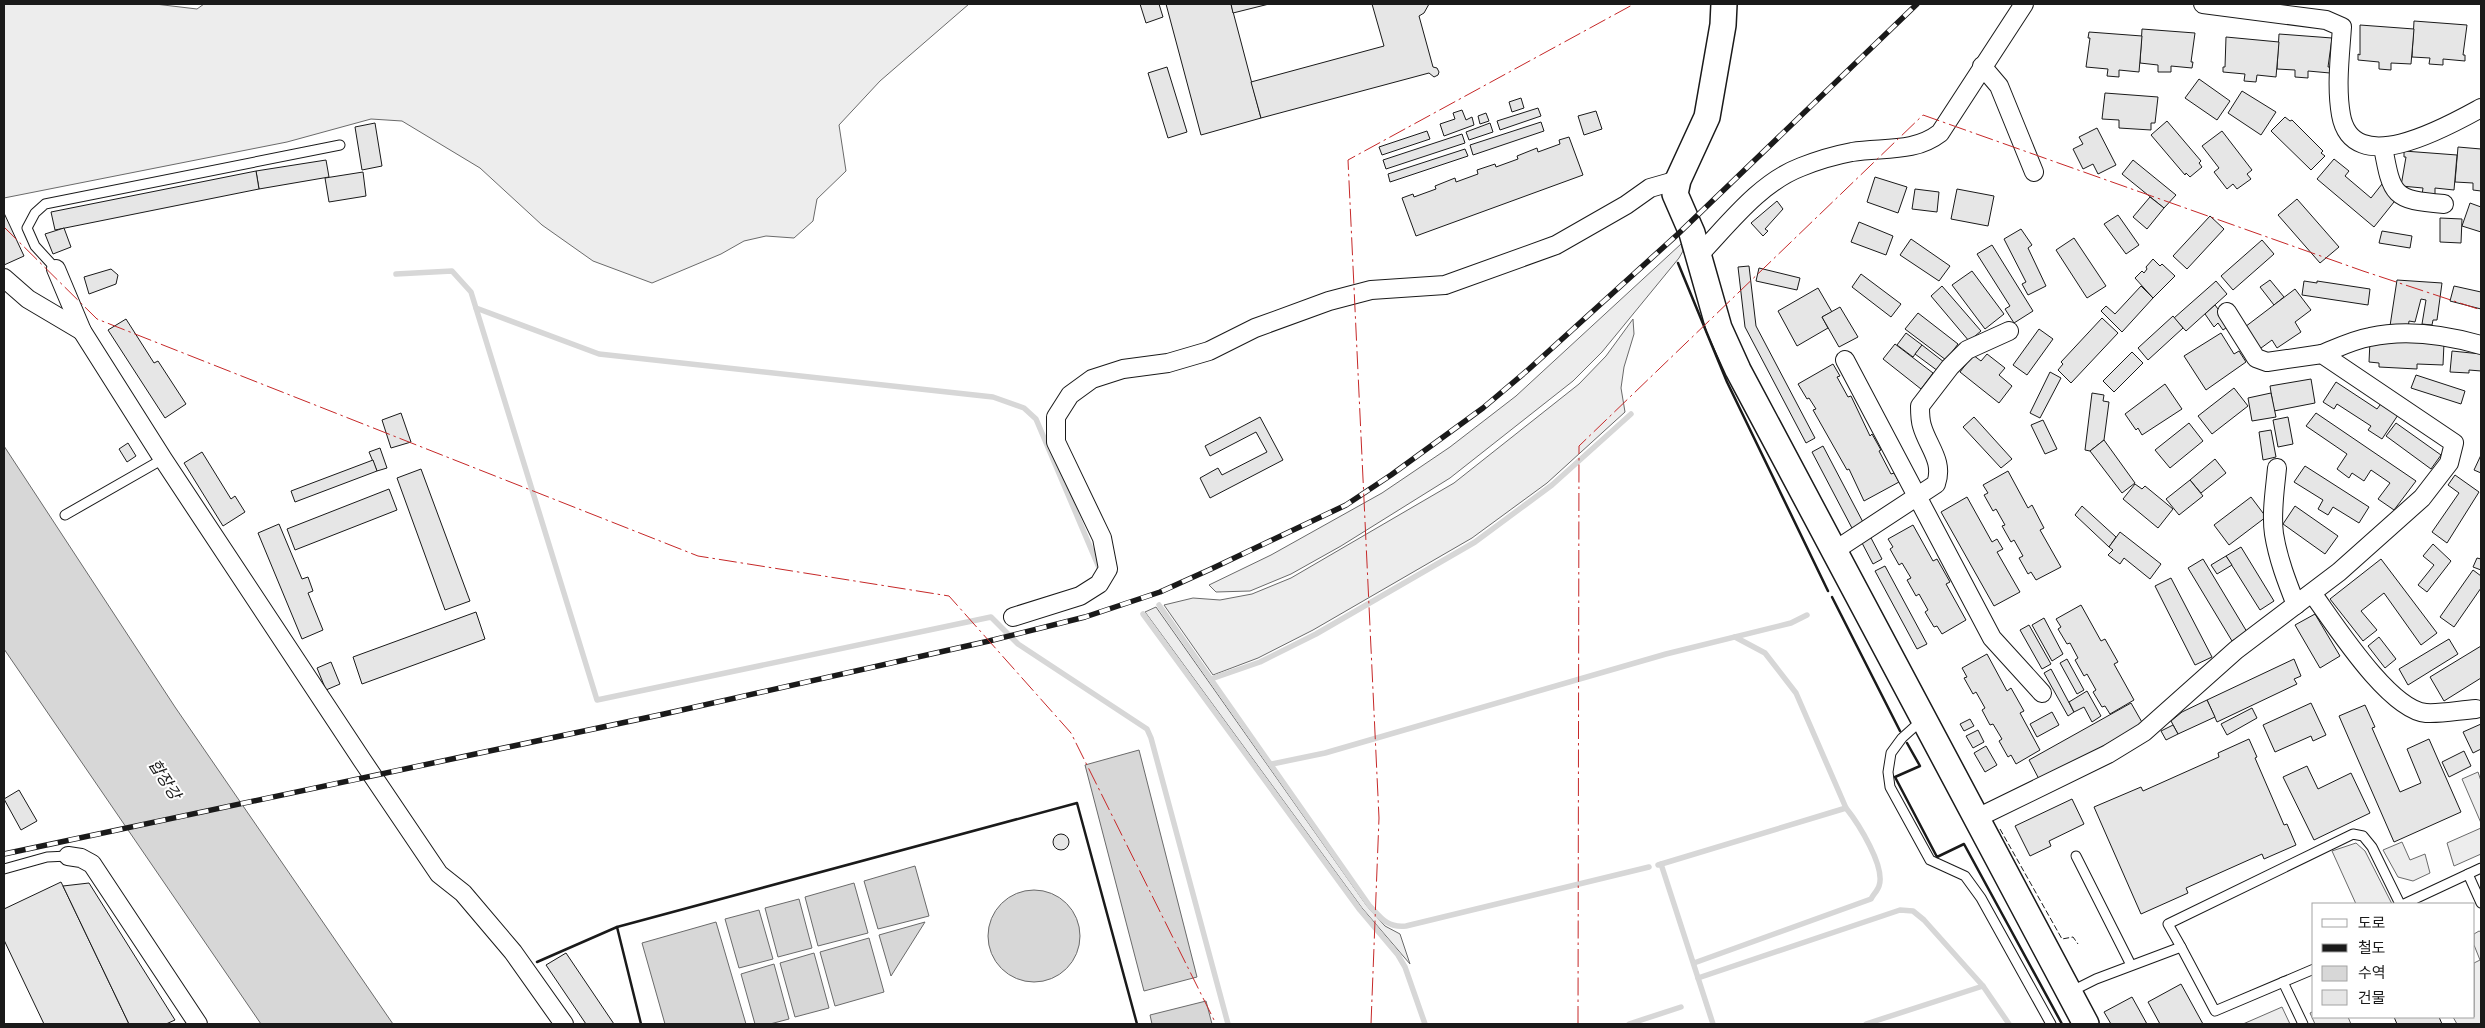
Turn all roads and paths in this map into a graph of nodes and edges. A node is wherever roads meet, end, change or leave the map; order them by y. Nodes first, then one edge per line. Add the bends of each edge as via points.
1 (1724, 4) edge
2 (2024, 4) edge
3 (2203, 4) edge
4 (1982, 66) junction
5 (2481, 108) edge
6 (340, 145) dead end
7 (2383, 147) junction
8 (2034, 172) dead end
9 (1678, 180) junction
10 (2444, 204) dead end
11 (1698, 256) junction
12 (56, 269) joint
13 (4, 278) edge
14 (2227, 312) dead end
15 (82, 331) junction
16 (2009, 331) dead end
17 (2481, 345) edge
18 (2322, 354) junction
19 (1845, 360) dead end
20 (163, 459) junction
21 (2277, 468) dead end
22 (1918, 498) junction
23 (65, 515) dead end
24 (1834, 550) junction
25 (2312, 593) junction
26 (2296, 605) junction
27 (1013, 616) dead end
28 (2042, 693) dead end
29 (2476, 709) dead end
30 (1924, 718) junction
31 (1976, 818) junction
32 (68, 856) joint
33 (2076, 856) dead end
34 (2481, 868) edge
35 (4, 869) edge
36 (2468, 874) junction
37 (2400, 903) edge
38 (2406, 903) edge
39 (2481, 903) edge
40 (2181, 947) junction
41 (2132, 965) junction
42 (2312, 970) edge
43 (2283, 982) junction
44 (2069, 993) junction
45 (198, 1024) edge
46 (564, 1024) edge
47 (2052, 1024) edge
48 (2086, 1024) edge
49 (2303, 1024) edge

1 - 9 street via 1721,42 1707,117
2 - 4 street
3 - 7 street via 2326,20 2342,27 2339,68 2341,116 2358,142
4 - 8 street via 1999,86
4 - 11 street via 1940,133 1928,142 1910,148 1852,152 1800,167 1766,186
5 - 7 street via 2414,141
6 - 12 lane via 45,204 35,212 27,228 35,246
7 - 10 street via 2389,182 2396,191 2410,201
9 - 11 street via 1675,194
9 - 27 street via 1650,188 1556,245 1445,286 1371,290 1255,328 1209,351 1092,379 1070,395 1056,417 1056,442 1102,538 1108,569 1099,584 1080,596
11 - 24 street via 1719,328 1738,370
12 - 15 street
13 - 15 street via 28,299
14 - 18 street via 2256,358 2267,362
15 - 20 street
16 - 22 street via 1967,350 1920,406 1922,426 1940,473 1936,484
17 - 18 street via 2434,334 2390,334 2363,338
18 - 25 street via 2454,443 2449,463 2422,498
19 - 22 street
20 - 23 lane
20 - 46 street via 439,874 463,893 513,952
21 - 26 street via 2274,534
22 - 24 street
22 - 28 street via 1992,638
24 - 30 street
25 - 26 street
25 - 29 street via 2384,688 2404,706 2425,713
26 - 31 street via 2236,650 2144,732 2108,754
30 - 31 street
30 - 47 lane via 1891,753 1890,787 1930,860 1965,876 1982,898
31 - 44 street
32 - 35 lane via 47,857
32 - 45 street via 92,864
33 - 41 lane
34 - 36 lane
36 - 38 lane
36 - 39 lane
37 - 40 lane via 2372,847 2364,836 2353,834 2168,924
40 - 41 lane
40 - 43 lane via 2215,1011
41 - 44 lane via 2096,978
42 - 43 lane
43 - 49 lane
44 - 48 street

